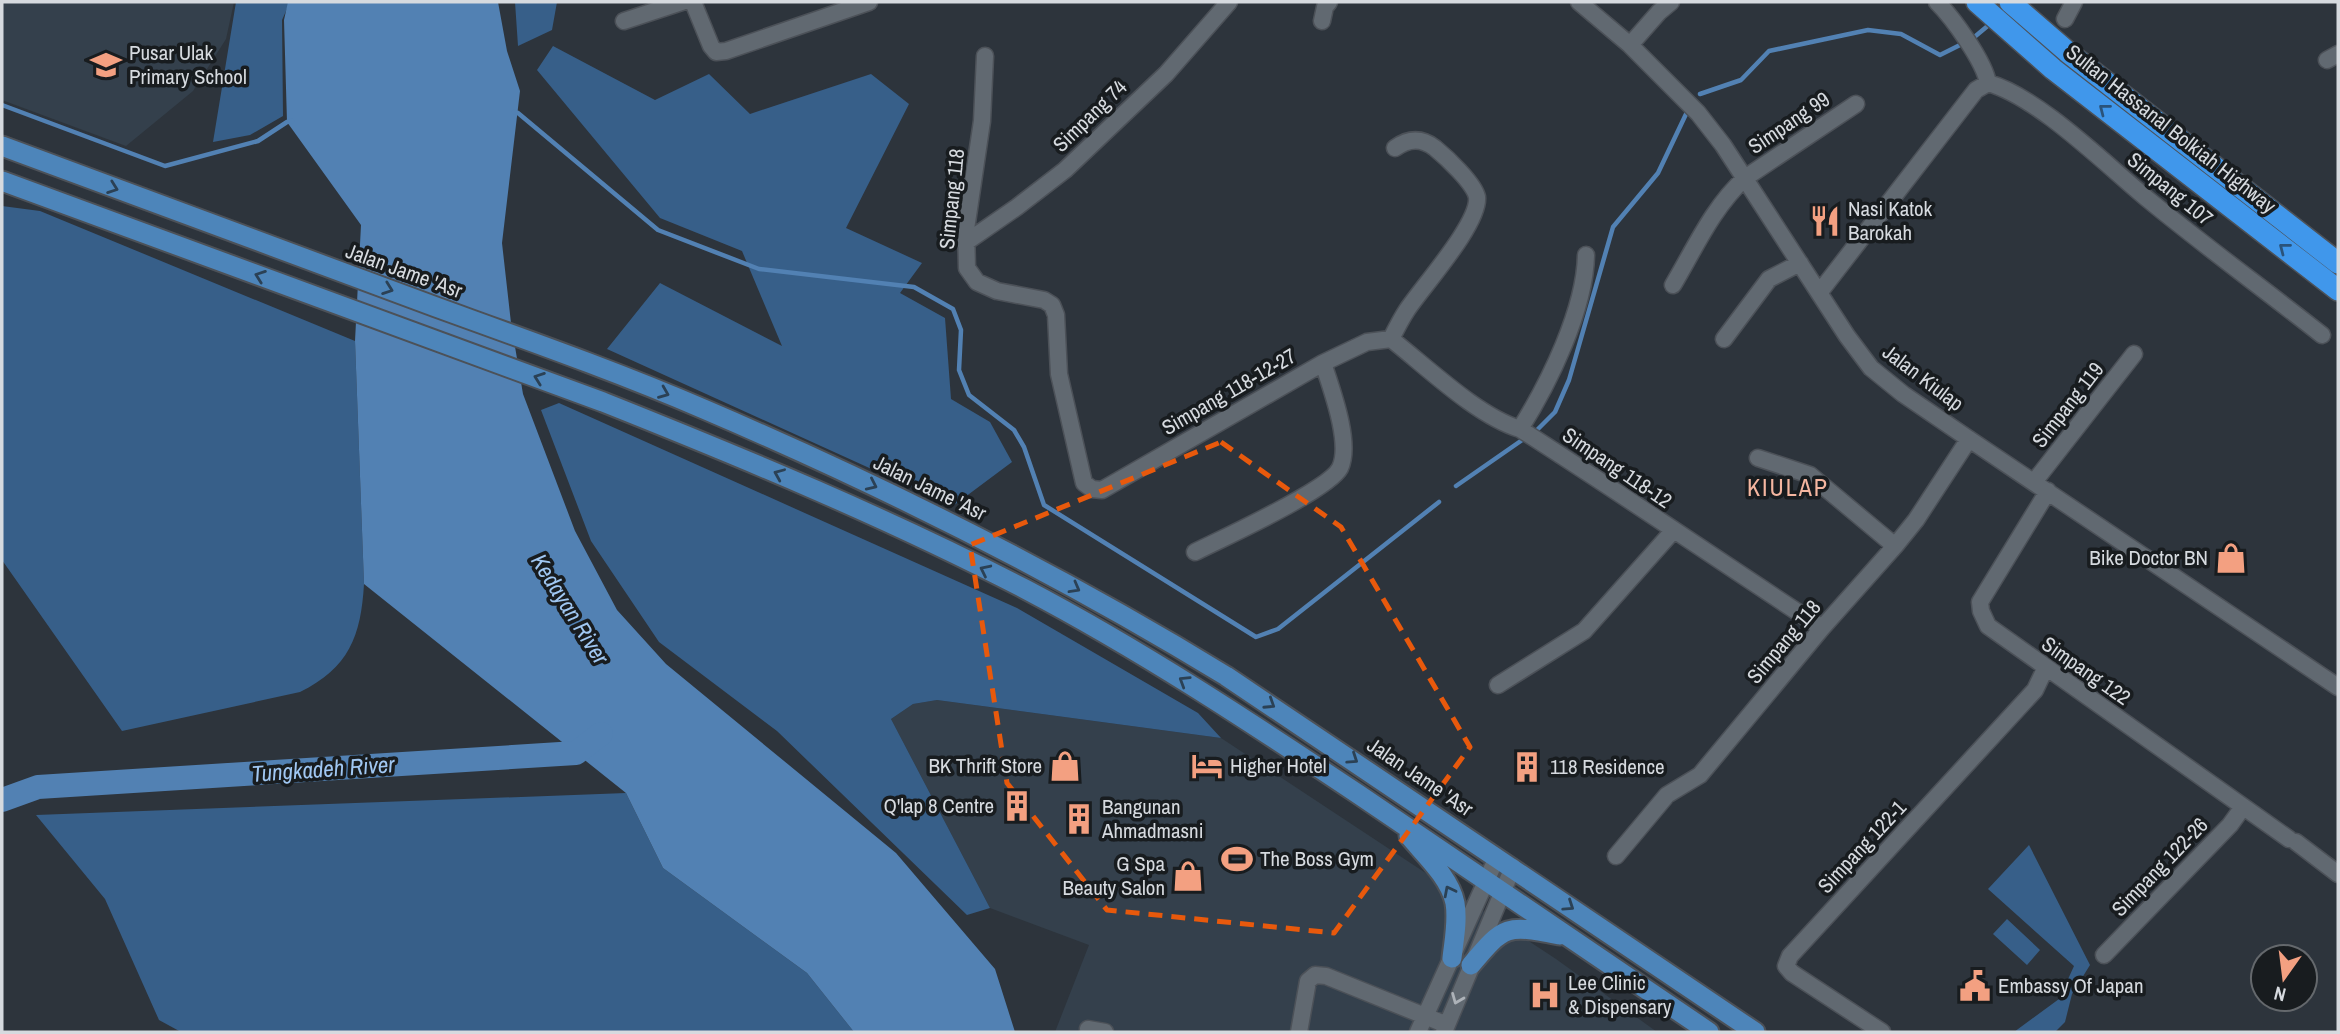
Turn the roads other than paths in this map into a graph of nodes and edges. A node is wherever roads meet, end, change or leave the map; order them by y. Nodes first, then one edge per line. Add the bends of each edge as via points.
1 (682, 2) edge
2 (693, 2) edge
3 (869, 2) edge
4 (1229, 2) edge
5 (1329, 2) edge
6 (1579, 2) edge
7 (1671, 2) edge
8 (1937, 2) edge
9 (1977, 2) edge
10 (2010, 2) edge
11 (2074, 2) edge
12 (2065, 19) dead end
13 (624, 21) dead end
14 (1322, 21) dead end
15 (1630, 44) junction
16 (985, 56) dead end
17 (1987, 83) junction
18 (1856, 104) dead end
19 (2, 146) edge
20 (1395, 148) dead end
21 (49, 164) junction
22 (1745, 178) junction
23 (2, 181) edge
24 (2, 187) edge
25 (38, 194) junction
26 (965, 243) junction
27 (1586, 254) dead end
28 (1800, 263) junction
29 (2338, 263) edge
30 (1673, 285) dead end
31 (2338, 290) edge
32 (1819, 293) junction
33 (2322, 335) dead end
34 (1391, 338) junction
35 (1724, 339) dead end
36 (2134, 354) dead end
37 (1323, 363) junction
38 (1520, 429) junction
39 (1969, 439) junction
40 (1758, 458) dead end
41 (2041, 486) junction
42 (1092, 489) joint
43 (1673, 531) junction
44 (1895, 546) junction
45 (1195, 552) dead end
46 (1822, 628) junction
47 (2045, 669) junction
48 (1498, 685) dead end
49 (2338, 687) edge
50 (2243, 807) junction
51 (1392, 817) junction
52 (1616, 856) dead end
53 (1505, 862) junction
54 (2338, 874) edge
55 (1494, 886) junction
56 (1567, 936) junction
57 (2104, 955) dead end
58 (1452, 958) junction
59 (1471, 965) junction
60 (1425, 1015) junction
61 (1088, 1029) dead end
62 (1445, 1029) edge
63 (1105, 1032) edge
64 (1299, 1032) edge
65 (1418, 1032) edge
66 (1707, 1032) edge
67 (1755, 1032) edge
68 (1882, 1032) edge

1 - 13 street
2 - 3 street via 716,52
4 - 26 street, Simpang 74 via 1166,74 1065,170
5 - 14 street
6 - 15 street, Jalan Kiulap
7 - 15 street
8 - 17 street via 1953,18 1982,64
31 -> 9 highway, Sultan Hassanal Bolkiah Highway via 2053,69
10 - 29 highway, Sultan Hassanal Bolkiah Highway
11 - 12 street
15 - 22 street, Jalan Kiulap via 1698,113
16 - 26 street, Simpang 118 via 982,121
17 - 32 street via 1976,90
17 - 33 street, Simpang 107 via 2015,93 2056,122
18 - 22 street, Simpang 99
19 - 21 main road, Jalan Jame 'Asr
20 - 34 street via 1405,141 1428,143 1470,183 1476,208
21 - 25 main road
21 -> 53 main road, Jalan Jame 'Asr via 703,408 920,507 1153,631
22 - 28 street, Jalan Kiulap
22 - 30 street, Simpang 99 via 1730,191
23 - 25 main road
24 - 25 main road
51 -> 25 main road via 1192,686 1026,590 910,533 603,402
26 - 42 street, Simpang 118 via 967,268 977,282 1052,306 1059,374 1084,484
27 - 38 street via 1586,271 1566,338
28 - 32 street, Jalan Kiulap
28 - 35 street via 1769,279
32 - 39 street, Jalan Kiulap via 1871,368
34 - 37 street, Simpang 118-12-27 via 1367,342
34 - 38 street, Simpang 118-12 via 1484,412
36 - 41 street, Simpang 119
37 - 42 street, Simpang 118-12-27 via 1102,489
37 - 45 street via 1343,447 1340,469 1278,511
38 - 43 street, Simpang 118-12
39 - 41 street, Jalan Kiulap
39 - 44 street, Simpang 118
40 - 44 street via 1810,475
41 - 47 street, Simpang 122 via 1980,602 1988,626
41 - 49 street, Jalan Kiulap
43 - 46 street, Simpang 118-12
43 - 48 street via 1584,631
44 - 46 street, Simpang 118
46 - 52 street, Simpang 118 via 1700,775 1667,796
47 - 50 street, Simpang 122
47 - 68 street, Simpang 122-1 via 2035,690 1790,956 1786,966 1792,974
50 - 54 street, Simpang 122
50 - 57 street, Simpang 122-26
51 - 55 main road
58 -> 51 main road via 1455,901 1433,865
53 - 55 street
53 -> 67 main road, Jalan Jame 'Asr
55 - 56 main road
55 - 58 street
55 - 59 street
56 - 59 main road via 1519,928 1503,932
56 - 66 main road
58 - 60 street
59 -> 62 street
60 - 62 street
60 - 64 street via 1315,975 1308,981
60 - 65 street
61 - 63 street

